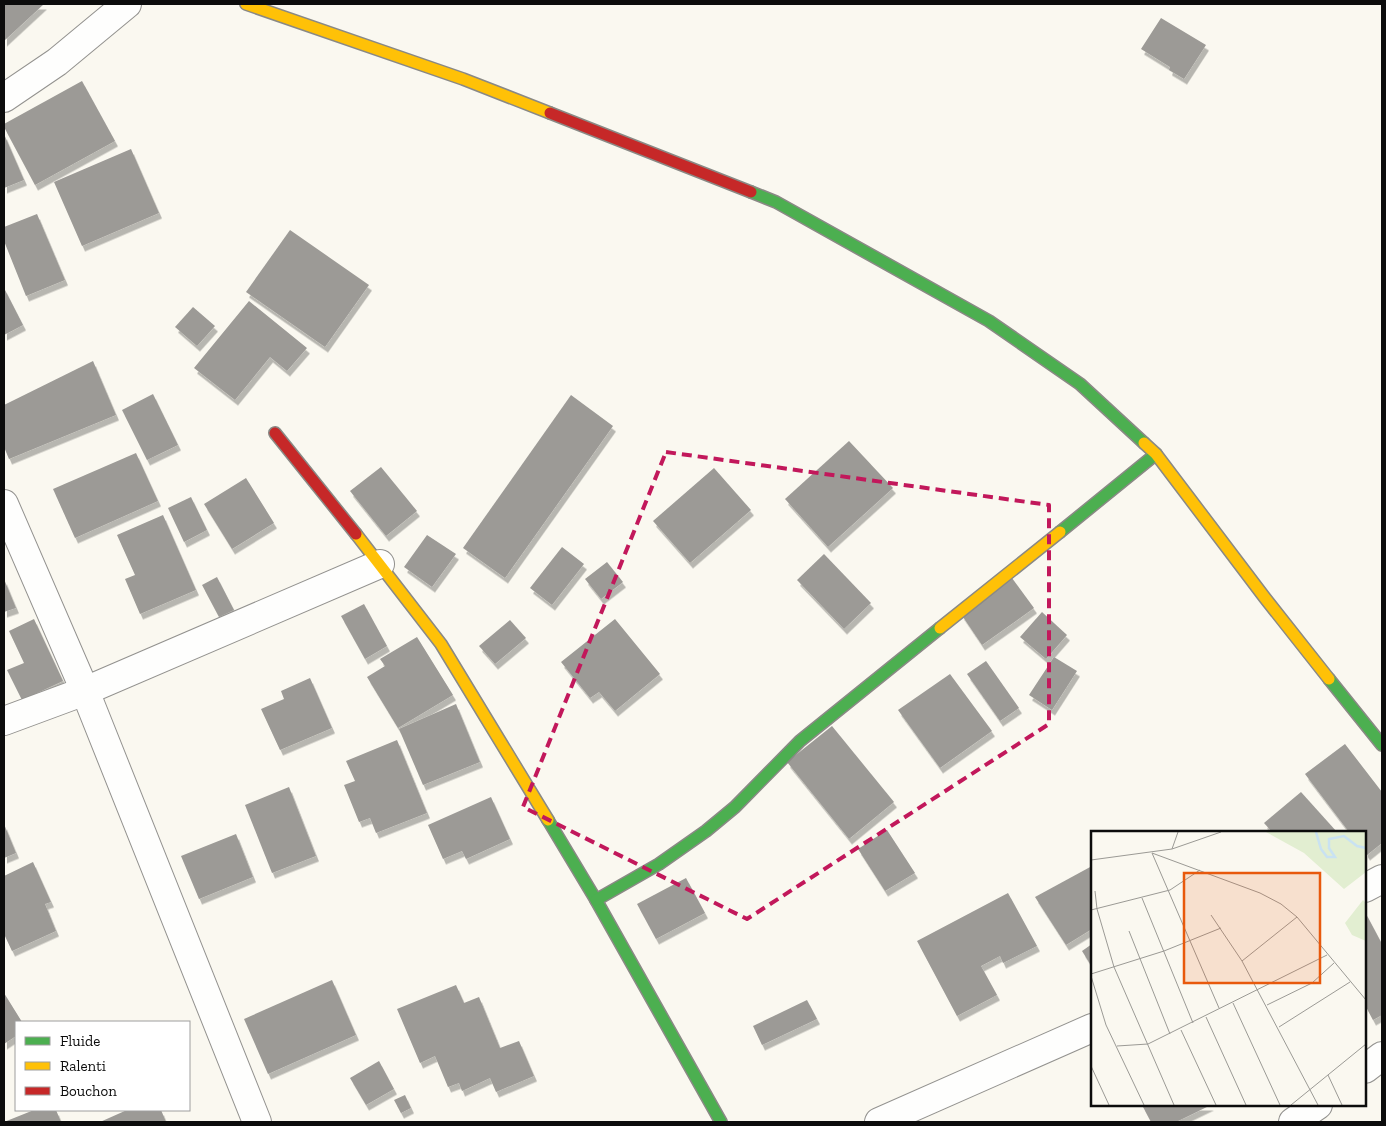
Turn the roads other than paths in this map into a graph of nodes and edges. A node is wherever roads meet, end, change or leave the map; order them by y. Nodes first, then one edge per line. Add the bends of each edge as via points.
1 (127, 4) edge
2 (246, 4) edge
3 (4, 98) edge
4 (275, 433) dead end
5 (1156, 454) junction
6 (4, 504) edge
7 (380, 564) junction
8 (85, 691) junction
9 (4, 721) edge
10 (1382, 745) edge
11 (1382, 879) edge
12 (1366, 887) edge
13 (596, 900) junction
14 (1091, 1028) edge
15 (1382, 1056) edge
16 (1366, 1068) edge
17 (1317, 1106) edge
18 (257, 1122) edge
19 (721, 1122) edge
20 (879, 1122) edge
21 (1293, 1122) edge

1 - 3 street via 57,62
2 - 5 street via 463,79 776,202 989,321 1080,384
4 - 7 street
5 - 10 street
5 - 13 street via 800,741 735,807 706,831 659,864
6 - 8 street
7 - 8 street
7 - 13 street via 442,644
8 - 9 street
8 - 18 street
11 - 12 street
13 - 19 street
14 - 20 street
15 - 16 street
17 - 21 street

